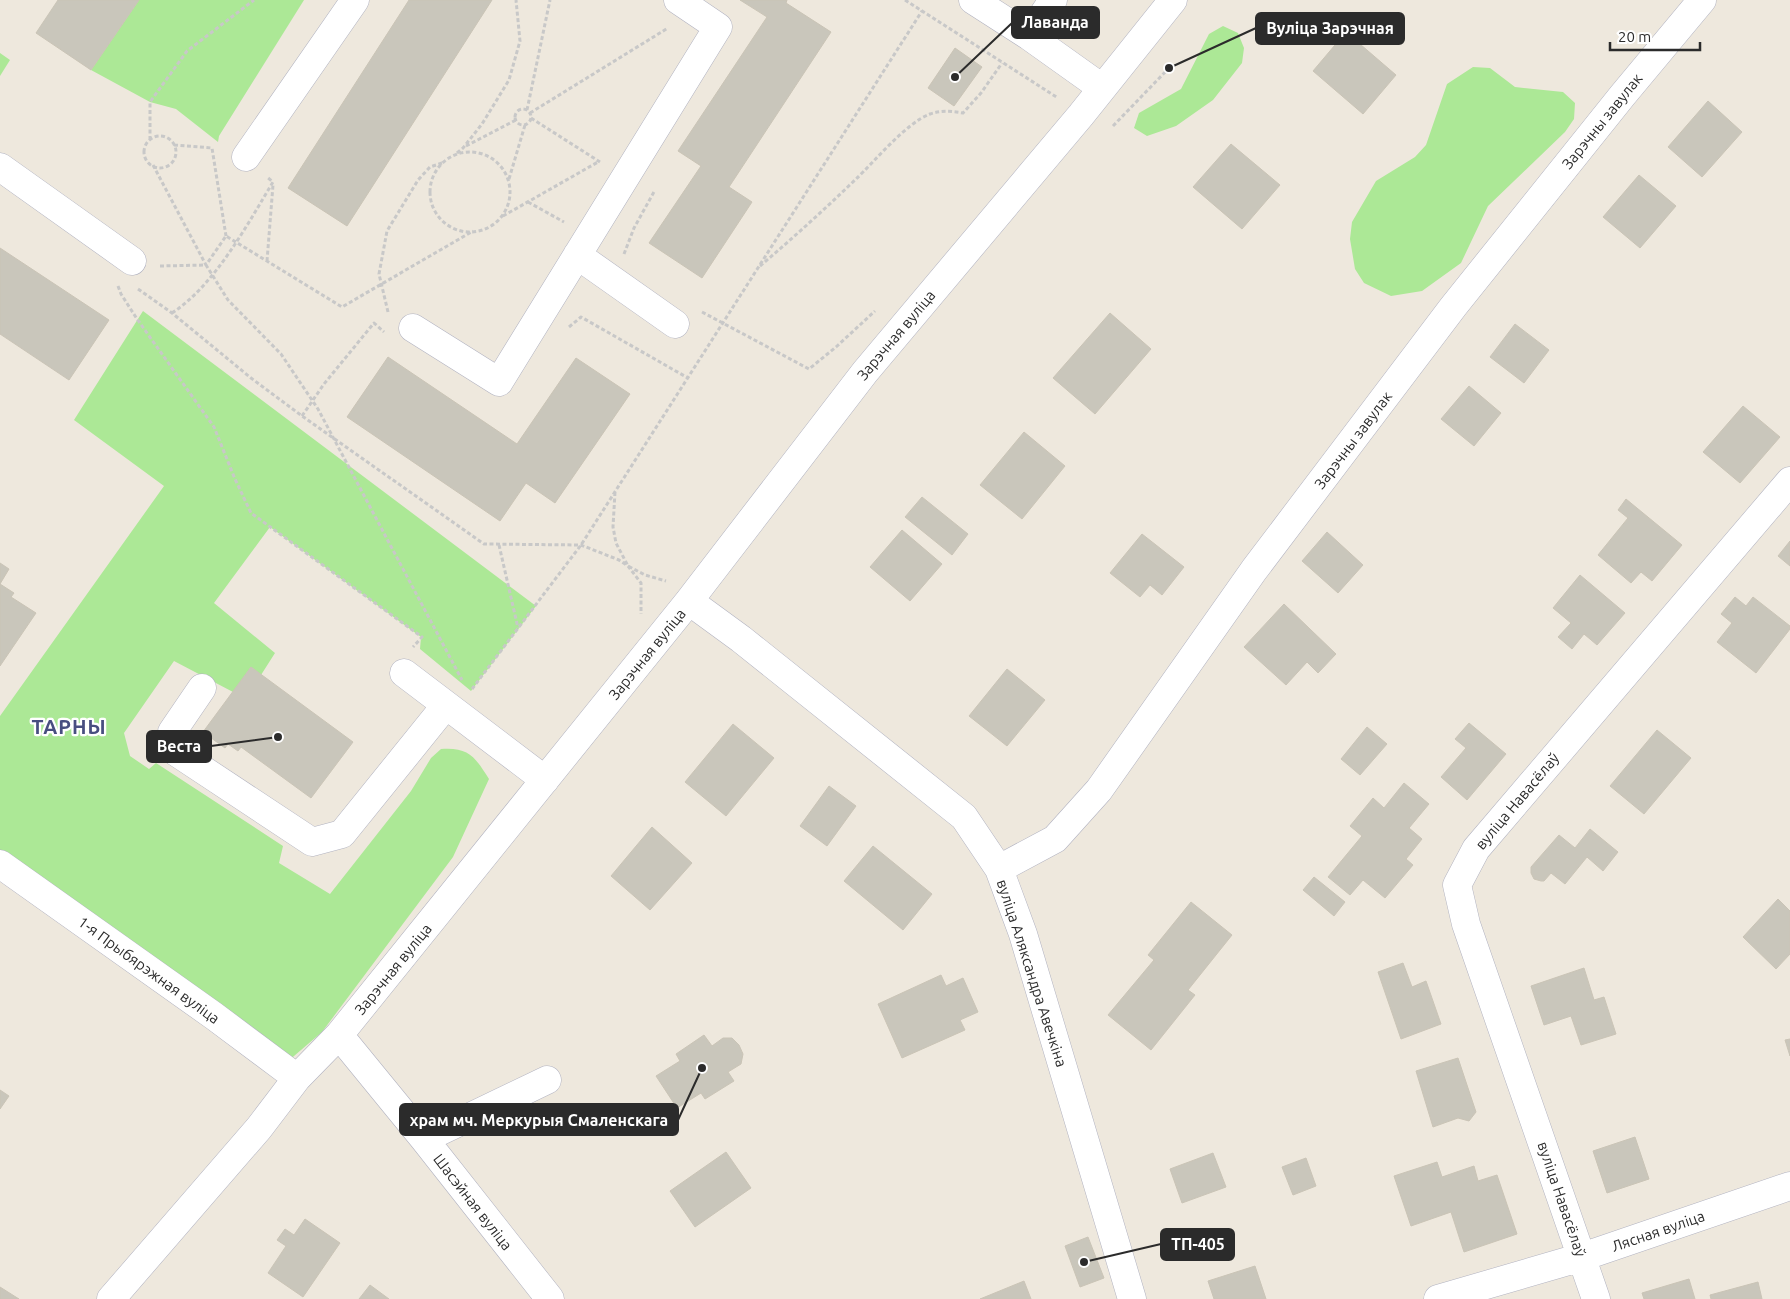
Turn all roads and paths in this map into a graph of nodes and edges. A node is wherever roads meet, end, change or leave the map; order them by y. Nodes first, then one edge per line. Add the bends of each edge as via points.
1 (254, 0) edge
2 (355, 0) edge
3 (516, 0) edge
4 (550, 0) edge
5 (905, 0) edge
6 (973, 0) edge
7 (1053, 0) edge
8 (1173, 0) edge
9 (1702, 0) edge
10 (686, 6) edge
11 (922, 11) junction
12 (1029, 36) junction
13 (1002, 62) junction
14 (1169, 68) dead end
15 (1102, 88) junction
16 (1059, 99) dead end
17 (528, 111) junction
18 (531, 118) junction
19 (516, 120) junction
20 (525, 125) junction
21 (1112, 127) dead end
22 (150, 140) junction
23 (174, 145) junction
24 (463, 148) junction
25 (456, 154) junction
26 (246, 157) joint
27 (442, 163) junction
28 (153, 165) junction
29 (0, 168) edge
30 (508, 180) junction
31 (273, 182) junction
32 (657, 186) dead end
33 (528, 201) junction
34 (501, 217) junction
35 (473, 231) junction
36 (226, 236) junction
37 (236, 242) junction
38 (583, 245) junction
39 (623, 258) dead end
40 (267, 261) junction
41 (206, 265) junction
42 (758, 268) junction
43 (133, 273) junction
44 (212, 275) junction
45 (381, 284) junction
46 (698, 309) dead end
47 (172, 313) junction
48 (723, 323) junction
49 (675, 324) dead end
50 (401, 325) joint
51 (836, 347) dead end
52 (333, 436) junction
53 (1790, 481) edge
54 (615, 491) junction
55 (582, 544) junction
56 (499, 545) junction
57 (628, 566) junction
58 (670, 582) dead end
59 (689, 601) junction
60 (640, 616) dead end
61 (518, 629) junction
62 (407, 661) joint
63 (202, 688) dead end
64 (446, 705) junction
65 (545, 780) junction
66 (0, 864) edge
67 (999, 870) junction
68 (339, 1035) junction
69 (297, 1078) junction
70 (547, 1080) dead end
71 (424, 1139) junction
72 (1790, 1186) edge
73 (1582, 1257) junction
74 (111, 1299) edge
75 (550, 1299) edge
76 (1132, 1299) edge
77 (1438, 1299) edge
78 (1596, 1299) edge

1 - 22 path via 186,52 150,102
2 - 26 street
3 - 24 path via 520,41 509,80
4 - 17 path
5 - 11 path
6 - 12 street
7 - 12 street
8 - 15 street, Зарэчная вуліца
9 - 67 street, Зарэчны завулак via 1453,307 1254,570 1099,790 1055,839
10 - 17 path
10 - 38 street via 718,27
11 - 13 path
11 - 42 path
12 - 15 street
13 - 16 path
13 - 42 path via 963,113 947,110 928,114 908,128
14 - 21 path
15 - 59 street, Зарэчная вуліца via 865,372
17 - 18 path
17 - 19 path via 518,111
18 - 20 path
18 - 33 path via 598,162
19 - 20 path
19 - 24 path
20 - 30 path
22 - 23 path via 164,136
22 - 28 path via 144,154
23 - 28 path via 176,152 172,162 163,167
23 - 36 path via 212,148
24 - 25 path
25 - 27 path
25 - 30 path via 482,153 503,168
26 - 31 path
27 - 35 path via 430,186 430,199 435,211 443,222 454,228
27 - 45 path via 430,166 418,180 387,230 379,274
28 - 41 path
29 - 43 street
30 - 34 path via 508,205
31 - 37 path
31 - 40 path
32 - 39 path via 634,228
33 - 34 path
33 - 38 path
34 - 35 path via 492,225
35 - 45 path
36 - 37 path
36 - 41 path
37 - 40 path
37 - 44 path
38 - 49 street
38 - 50 street via 499,382
40 - 45 path via 342,307
41 - 43 path
41 - 44 path
42 - 48 path
43 - 47 path
43 - 62 path via 121,294 214,427 251,513 422,637
44 - 47 path via 183,306
44 - 52 path via 228,300 281,354
45 - 50 path
46 - 48 path
47 - 52 path via 251,378
48 - 51 path via 809,369
48 - 54 path
52 - 56 path via 484,544
52 - 61 path via 470,693
53 - 73 street, вуліца Навасёлаў via 1476,848 1457,885 1466,924
54 - 55 path
54 - 57 path via 613,528 616,543
55 - 56 path
55 - 57 path
55 - 61 path
56 - 61 path
57 - 58 path
57 - 60 path via 641,583
59 - 65 street, Зарэчная вуліца
59 - 67 street, вуліца Аляксандра Авечкіна via 964,817
62 - 64 street
63 - 64 street via 172,732 176,752 312,842 342,834
64 - 65 street
65 - 68 street, Зарэчная вуліца
66 - 69 street, 1-я Прыбярэжная вуліца
67 - 76 street, вуліца Аляксандра Авечкіна via 1023,934
68 - 69 street, Зарэчная вуліца
68 - 71 street, Шасэйная вуліца
69 - 74 street, Зарэчная вуліца via 259,1128
70 - 71 street
71 - 75 street, Шасэйная вуліца
72 - 73 street, Лясная вуліца
73 - 77 street, Лясная вуліца
73 - 78 street, вуліца Навасёлаў

